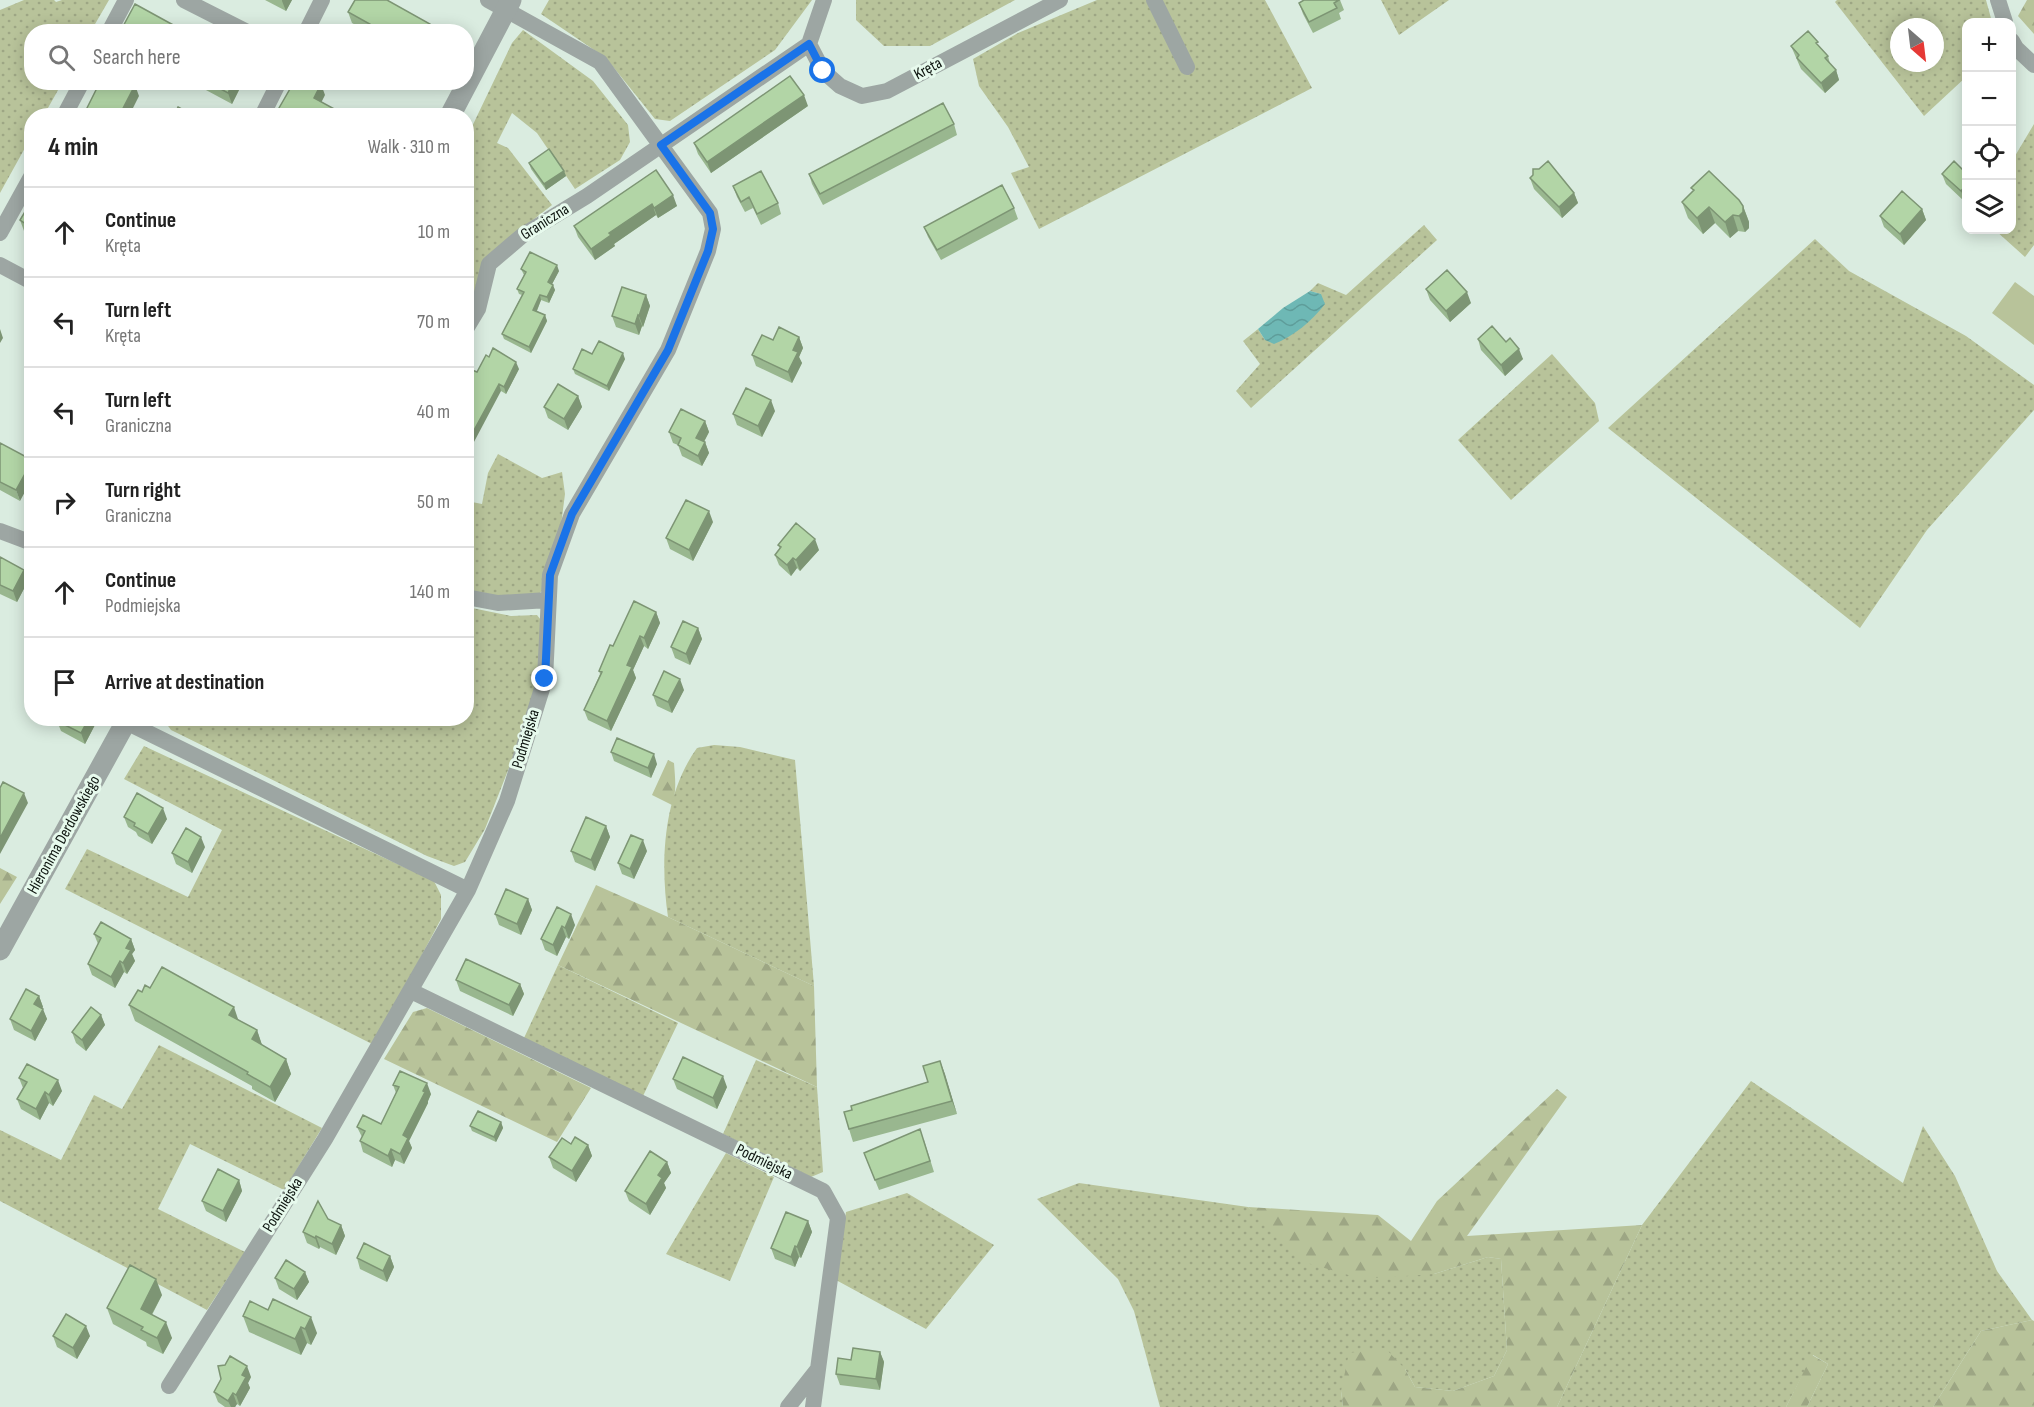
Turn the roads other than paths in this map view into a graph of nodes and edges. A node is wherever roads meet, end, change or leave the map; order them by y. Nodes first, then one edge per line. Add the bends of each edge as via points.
1 (126, 0) edge
2 (184, 0) edge
3 (322, 0) edge
4 (824, 0) edge
5 (1060, 0) edge
6 (1154, 0) edge
7 (1998, 0) edge
8 (502, 3) edge
9 (2004, 18) edge
10 (113, 24) edge
11 (231, 24) edge
12 (310, 24) edge
13 (809, 44) junction
14 (2016, 48) edge
15 (474, 64) edge
16 (2034, 65) edge
17 (1187, 67) dead end
18 (78, 90) edge
19 (275, 90) edge
20 (462, 90) edge
21 (68, 108) edge
22 (266, 108) edge
23 (454, 108) edge
24 (661, 145) junction
25 (24, 190) edge
26 (0, 233) edge
27 (0, 265) edge
28 (24, 278) edge
29 (474, 316) edge
30 (0, 531) edge
31 (24, 540) edge
32 (474, 598) edge
33 (548, 600) junction
34 (124, 726) edge
35 (139, 726) edge
36 (468, 890) junction
37 (0, 950) edge
38 (411, 992) junction
39 (818, 1368) junction
40 (169, 1386) dead end
41 (788, 1407) edge
42 (813, 1407) edge

1 - 10 street
2 - 11 street
3 - 12 street
4 - 13 street
5 - 13 street, Kręta via 887,91 862,96 840,86 823,71
6 - 17 street
7 - 9 street
8 - 15 street
8 - 24 street via 600,62
13 - 24 street
14 - 16 street
18 - 21 street
19 - 22 street
20 - 23 street
24 - 29 street, Graniczna via 523,235 489,264
24 - 33 street, Podmiejska via 710,213 713,229 708,251 668,350 572,514 550,575
25 - 26 street
27 - 28 street
30 - 31 street
32 - 33 street via 498,603
33 - 36 street, Podmiejska via 545,679 507,801
34 - 37 street, Hieronima Derdowskiego
35 - 36 street
36 - 38 street, Podmiejska
38 - 39 street, Podmiejska via 823,1191 838,1218
38 - 40 street, Podmiejska via 325,1140
39 - 41 street, Podmiejska
39 - 42 street, Podmiejska

